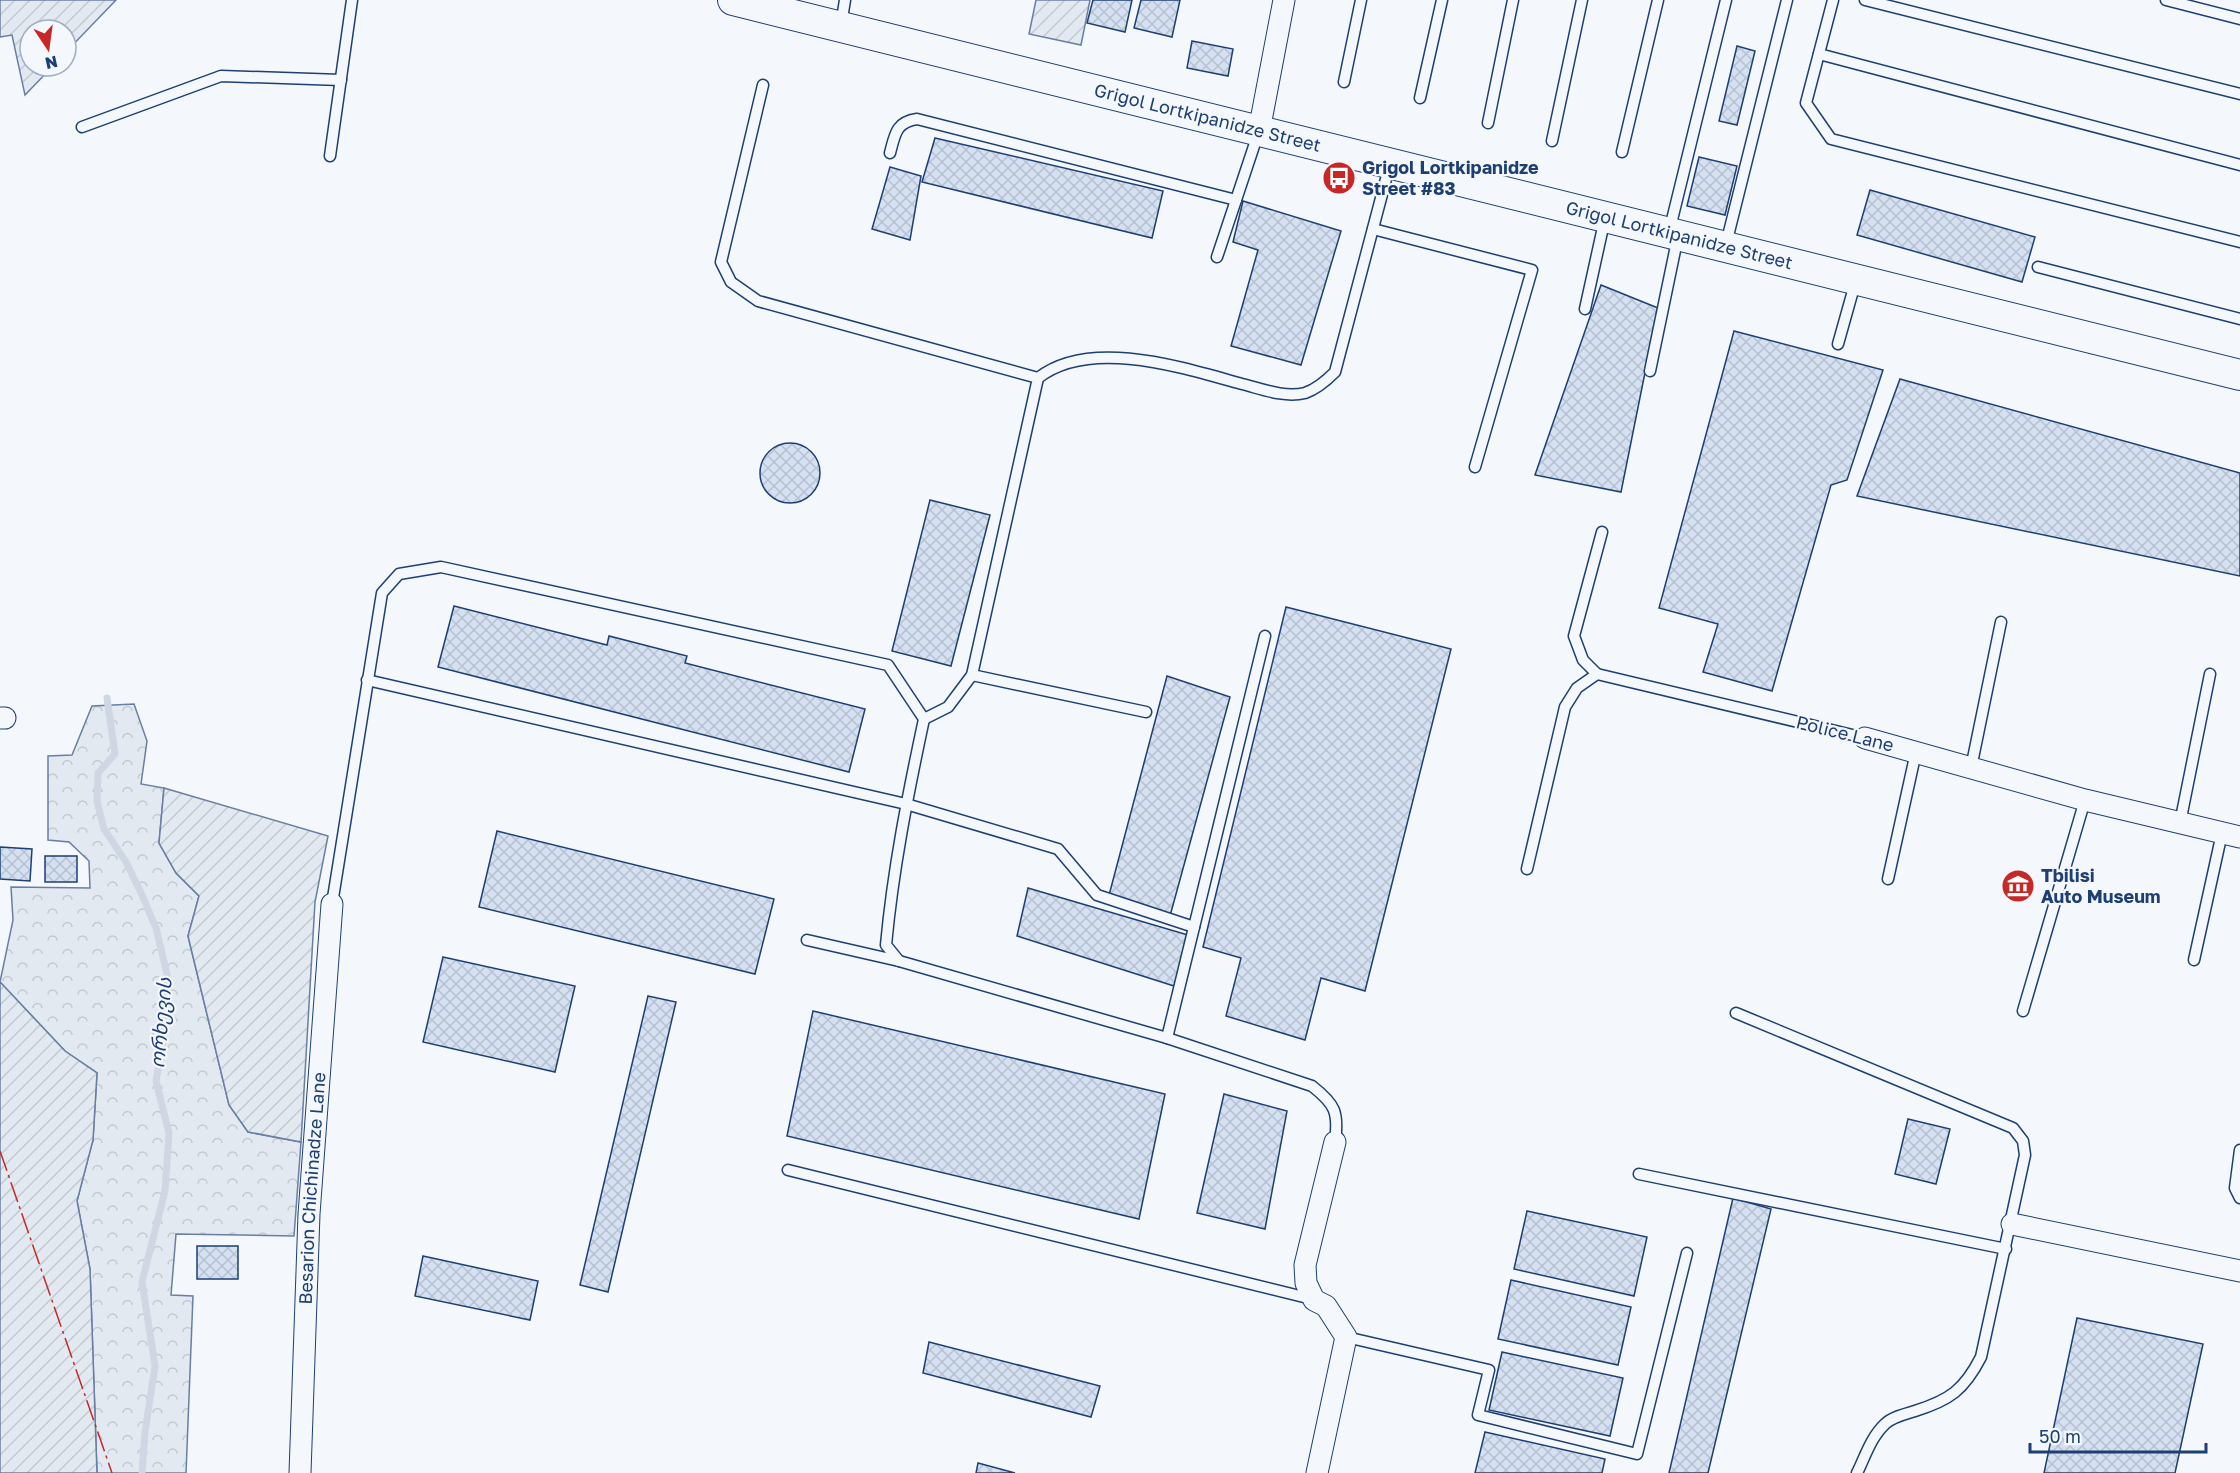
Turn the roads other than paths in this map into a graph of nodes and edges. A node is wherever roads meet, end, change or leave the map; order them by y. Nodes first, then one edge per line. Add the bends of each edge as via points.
1 (352, 0) edge
2 (733, 0) edge
3 (1284, 0) edge
4 (1362, 0) edge
5 (1442, 0) edge
6 (1513, 0) edge
7 (1582, 0) edge
8 (1658, 0) edge
9 (1726, 0) edge
10 (1786, 0) edge
11 (1833, 0) edge
12 (1865, 0) edge
13 (2166, 0) edge
14 (843, 13) edge
15 (2240, 19) edge
16 (1818, 54) junction
17 (341, 80) junction
18 (1344, 82) dead end
19 (763, 85) dead end
20 (2240, 94) edge
21 (1420, 98) dead end
22 (1488, 123) dead end
23 (82, 127) dead end
24 (1259, 131) junction
25 (1552, 141) dead end
26 (1622, 152) dead end
27 (890, 153) dead end
28 (330, 156) dead end
29 (1390, 164) junction
30 (2240, 165) edge
31 (1236, 200) junction
32 (1605, 217) junction
33 (1373, 229) junction
34 (1674, 234) junction
35 (2240, 242) edge
36 (1725, 247) junction
37 (1217, 257) dead end
38 (2038, 267) dead end
39 (1856, 280) junction
40 (1585, 309) dead end
41 (2240, 319) edge
42 (1838, 344) dead end
43 (1650, 371) dead end
44 (2240, 375) edge
45 (1038, 378) junction
46 (1475, 467) dead end
47 (1602, 532) dead end
48 (2001, 622) dead end
49 (1265, 636) dead end
50 (1597, 674) junction
51 (2210, 674) dead end
52 (972, 675) junction
53 (367, 680) junction
54 (1146, 712) dead end
55 (924, 719) junction
56 (1865, 738) joint
57 (1916, 752) junction
58 (1971, 768) junction
59 (2085, 800) junction
60 (906, 804) junction
61 (2180, 823) junction
62 (2231, 835) edge
63 (1527, 869) dead end
64 (1888, 879) dead end
65 (332, 904) joint
66 (1194, 927) junction
67 (807, 940) dead end
68 (2194, 960) dead end
69 (899, 961) junction
70 (2023, 1011) dead end
71 (1736, 1013) dead end
72 (1167, 1038) junction
73 (1335, 1142) joint
74 (2240, 1150) edge
75 (788, 1170) dead end
76 (1639, 1174) dead end
77 (2240, 1198) edge
78 (2012, 1224) junction
79 (2006, 1249) junction
80 (1687, 1253) dead end
81 (2239, 1267) edge
82 (1314, 1300) junction
83 (1346, 1337) junction
84 (300, 1473) edge
85 (1317, 1473) edge
86 (1857, 1473) edge

1 - 17 lane
2 - 14 street, Grigol Lortkipanidze Street
3 - 24 street
4 - 18 lane
5 - 21 lane
6 - 22 lane
7 - 25 lane
8 - 26 lane
9 - 34 lane
10 - 36 lane
11 - 16 lane
12 - 20 lane
13 - 15 lane
14 - 24 street, Grigol Lortkipanidze Street
16 - 30 lane
16 - 35 lane via 1806,103 1831,139
17 - 23 lane via 221,76
17 - 28 lane
19 - 45 lane via 721,262 731,282 758,301
24 - 29 street, Grigol Lortkipanidze Street
24 - 31 lane
27 - 31 lane via 898,127 918,119
29 - 32 street, Grigol Lortkipanidze Street
29 - 33 lane
31 - 37 lane
32 - 34 street, Grigol Lortkipanidze Street
32 - 40 lane
33 - 45 lane via 1335,372 1305,393 1281,394 1158,361 1080,358 1054,367
33 - 46 lane via 1532,270
34 - 36 street, Grigol Lortkipanidze Street
34 - 43 lane
36 - 39 street, Grigol Lortkipanidze Street
38 - 41 lane
39 - 42 lane
39 - 44 street, Grigol Lortkipanidze Street
45 - 52 lane
47 - 50 lane via 1574,636 1583,660
48 - 58 lane
49 - 66 lane
50 - 56 lane, Police Lane
50 - 63 lane via 1577,688 1565,707
51 - 61 lane
52 - 54 lane
52 - 55 lane via 948,707
53 - 55 lane via 382,593 399,574 441,567 888,665
53 - 60 lane
53 - 65 lane
55 - 60 lane
56 - 57 street, Police Lane
57 - 58 street, Police Lane
57 - 64 lane
58 - 59 street, Police Lane
59 - 61 street, Police Lane
59 - 70 lane
60 - 66 lane via 1058,849 1096,895
60 - 69 lane via 886,945
61 - 62 street, Police Lane
62 - 68 lane
65 - 84 street, Besarion Chichinadze Lane via 309,1214
66 - 72 lane
67 - 69 lane
69 - 72 lane
71 - 78 lane via 2013,1128 2023,1141 2025,1155
72 - 73 lane via 1312,1086 1331,1101 1338,1121
73 - 82 street via 1305,1265 1306,1283
74 - 77 lane via 2235,1188
75 - 82 lane
76 - 79 lane
78 - 79 lane
78 - 81 street
79 - 86 lane via 1981,1357 1964,1386 1939,1403 1886,1423
80 - 83 lane via 1637,1454 1478,1415 1489,1370
82 - 83 street via 1326,1306
83 - 85 street

